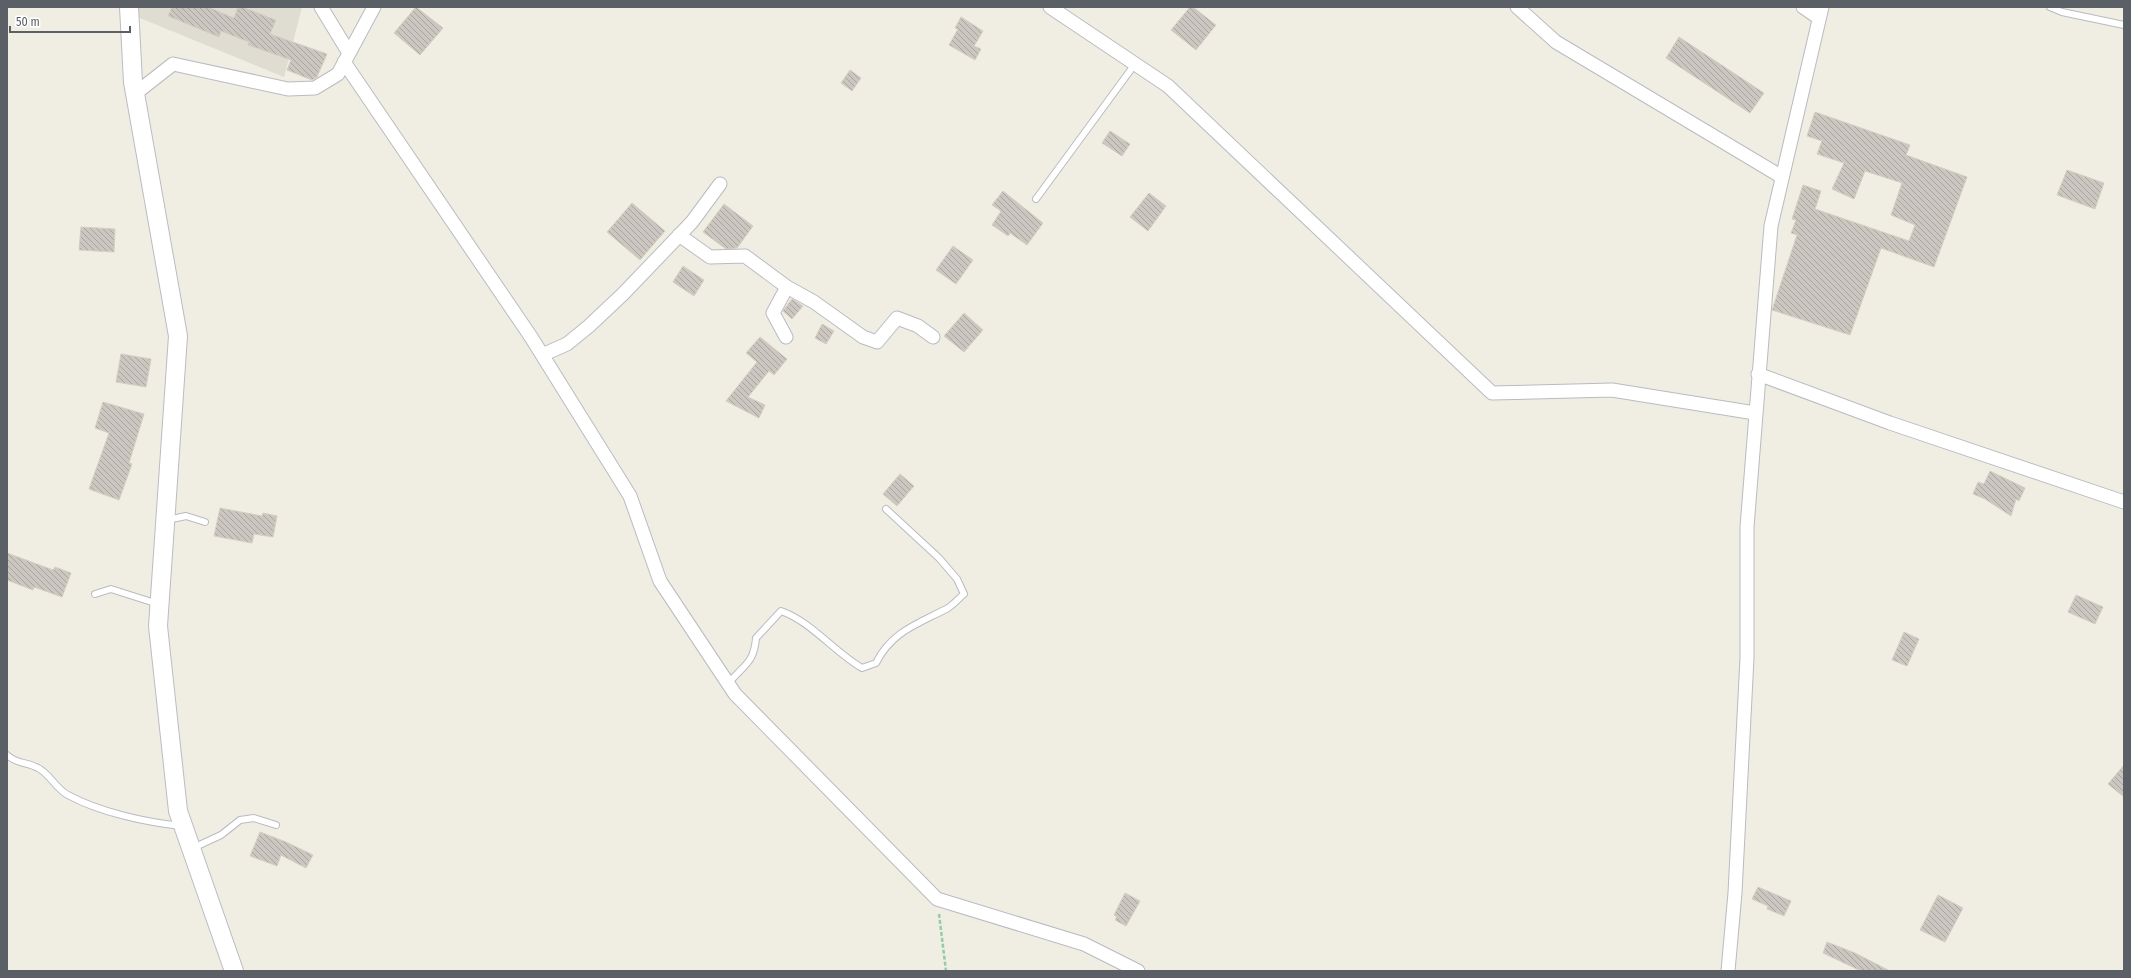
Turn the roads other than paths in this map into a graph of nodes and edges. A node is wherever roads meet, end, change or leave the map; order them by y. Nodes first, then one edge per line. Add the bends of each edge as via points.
1 (129, 7) edge
2 (321, 7) edge
3 (374, 7) edge
4 (1050, 7) edge
5 (1516, 7) edge
6 (1803, 7) edge
7 (2050, 7) edge
8 (1821, 12) edge
9 (2124, 25) edge
10 (347, 58) junction
11 (1135, 64) junction
12 (136, 93) junction
13 (1782, 177) junction
14 (720, 184) dead end
15 (1036, 199) dead end
16 (680, 235) junction
17 (786, 287) junction
18 (786, 337) dead end
19 (933, 337) dead end
20 (542, 355) junction
21 (1758, 374) junction
22 (1755, 413) junction
23 (2124, 502) edge
24 (886, 508) dead end
25 (166, 520) junction
26 (205, 522) dead end
27 (95, 594) dead end
28 (160, 604) junction
29 (728, 684) junction
30 (7, 755) edge
31 (276, 825) dead end
32 (184, 827) junction
33 (192, 849) junction
34 (234, 971) edge
35 (1138, 971) edge
36 (1728, 971) edge

1 - 12 street
2 - 10 street
3 - 10 street
4 - 11 street
5 - 13 street via 1556,42
6 - 8 street
7 - 9 lane via 2062,12
8 - 13 street
10 - 12 street via 338,74 315,88 288,89 173,64
10 - 20 street
11 - 15 lane
11 - 22 street via 1168,86 1492,394 1612,390
12 - 25 street via 178,336
13 - 21 street via 1771,226
14 - 16 street
16 - 17 street via 710,257 745,256
16 - 20 street via 589,326 567,344
17 - 18 street via 773,313
17 - 19 street via 814,302 863,337 877,342 897,318 918,326
20 - 29 street via 630,496 660,581
21 - 22 street
21 - 23 street via 1890,423
22 - 36 street via 1746,526 1747,658 1735,893
24 - 29 lane via 939,558 957,579 964,594 949,607 909,626 881,652 876,663 862,668 846,659 794,615 781,611 756,638 754,652 748,664
25 - 26 lane via 186,516
25 - 28 street
27 - 28 lane via 111,589
28 - 32 street via 158,626 178,811
29 - 35 street via 936,899 1084,944
30 - 32 lane via 22,764 38,768 66,794 84,802 137,818
31 - 33 lane via 254,818 240,820 221,835
32 - 33 street
33 - 34 street

